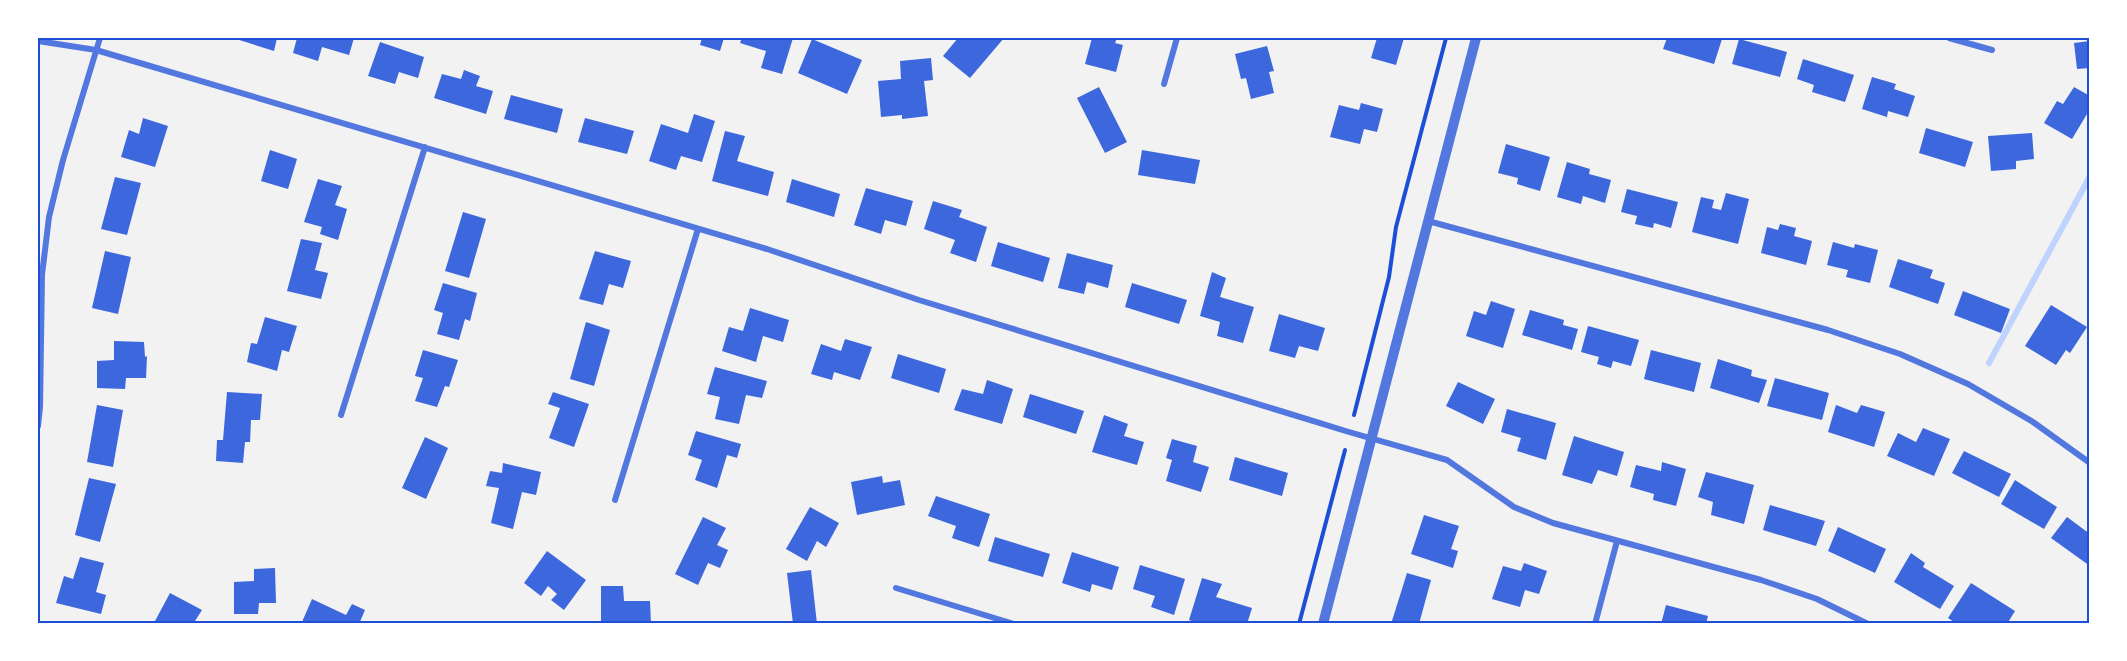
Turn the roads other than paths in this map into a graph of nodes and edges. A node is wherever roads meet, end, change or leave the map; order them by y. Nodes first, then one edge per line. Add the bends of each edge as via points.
1 (100, 38) edge
2 (1176, 38) edge
3 (1476, 38) edge
4 (1949, 38) edge
5 (38, 41) edge
6 (96, 50) junction
7 (1992, 50) dead end
8 (1164, 84) dead end
9 (425, 147) junction
10 (1428, 221) junction
11 (698, 229) junction
12 (341, 415) dead end
13 (38, 426) edge
14 (1371, 439) junction
15 (2090, 463) edge
16 (615, 500) dead end
17 (1617, 541) junction
18 (896, 588) dead end
19 (1014, 624) edge
20 (1323, 624) edge
21 (1595, 624) edge
22 (1868, 624) edge

1 - 6 street
2 - 8 street
3 - 10 street
4 - 7 street
5 - 6 street
6 - 9 street
6 - 13 street via 48,217 42,275
9 - 11 street
9 - 12 street
10 - 14 street
10 - 15 street via 1828,330 1900,354 1977,389 2033,422
11 - 14 street
11 - 16 street
14 - 17 street via 1447,460 1514,507
14 - 20 street
17 - 21 street
17 - 22 street via 1795,591
18 - 19 street

